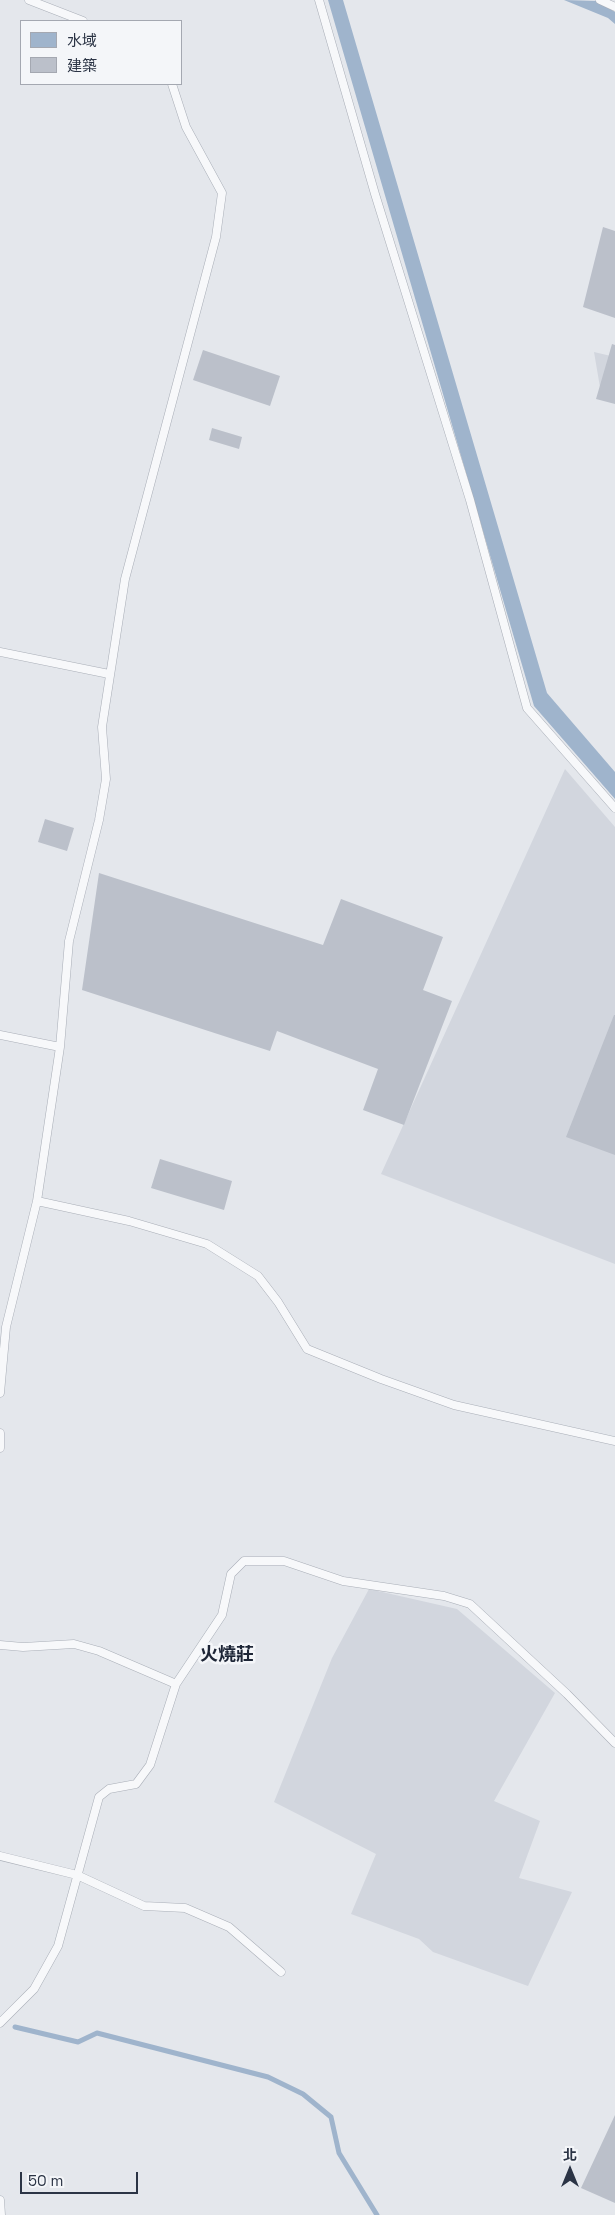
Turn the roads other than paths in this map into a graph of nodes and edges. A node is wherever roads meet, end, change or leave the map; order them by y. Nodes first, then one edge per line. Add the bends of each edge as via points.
1 (29, 0) edge
2 (319, 0) edge
3 (600, 0) edge
4 (615, 7) edge
5 (80, 20) edge
6 (172, 85) edge
7 (0, 652) edge
8 (109, 674) junction
9 (615, 808) edge
10 (0, 1035) edge
11 (60, 1047) junction
12 (37, 1201) junction
13 (0, 1392) edge
14 (0, 1433) edge
15 (615, 1441) edge
16 (0, 1448) edge
17 (0, 1645) edge
18 (176, 1684) junction
19 (615, 1743) edge
20 (0, 1856) edge
21 (77, 1875) junction
22 (281, 1972) dead end
23 (0, 2023) edge
24 (0, 2200) edge
25 (1, 2215) edge

1 - 5 lane
2 - 9 lane via 470,500 527,708
3 - 4 lane
6 - 8 lane via 186,127 222,193 216,236 125,579
7 - 8 lane
8 - 11 lane via 102,727 106,779 69,941
10 - 11 lane
11 - 12 lane
12 - 13 lane via 6,1327
12 - 15 lane via 128,1221 207,1244 258,1276 307,1349 454,1405
14 - 16 lane
17 - 18 lane via 74,1644
18 - 19 lane via 222,1615 231,1574 244,1561 284,1561 343,1581 444,1596 470,1604
18 - 21 lane via 150,1765 136,1784 109,1789 99,1797
20 - 21 lane
21 - 22 lane via 144,1906 185,1908 229,1927
21 - 23 lane via 58,1946 34,1990
24 - 25 lane

